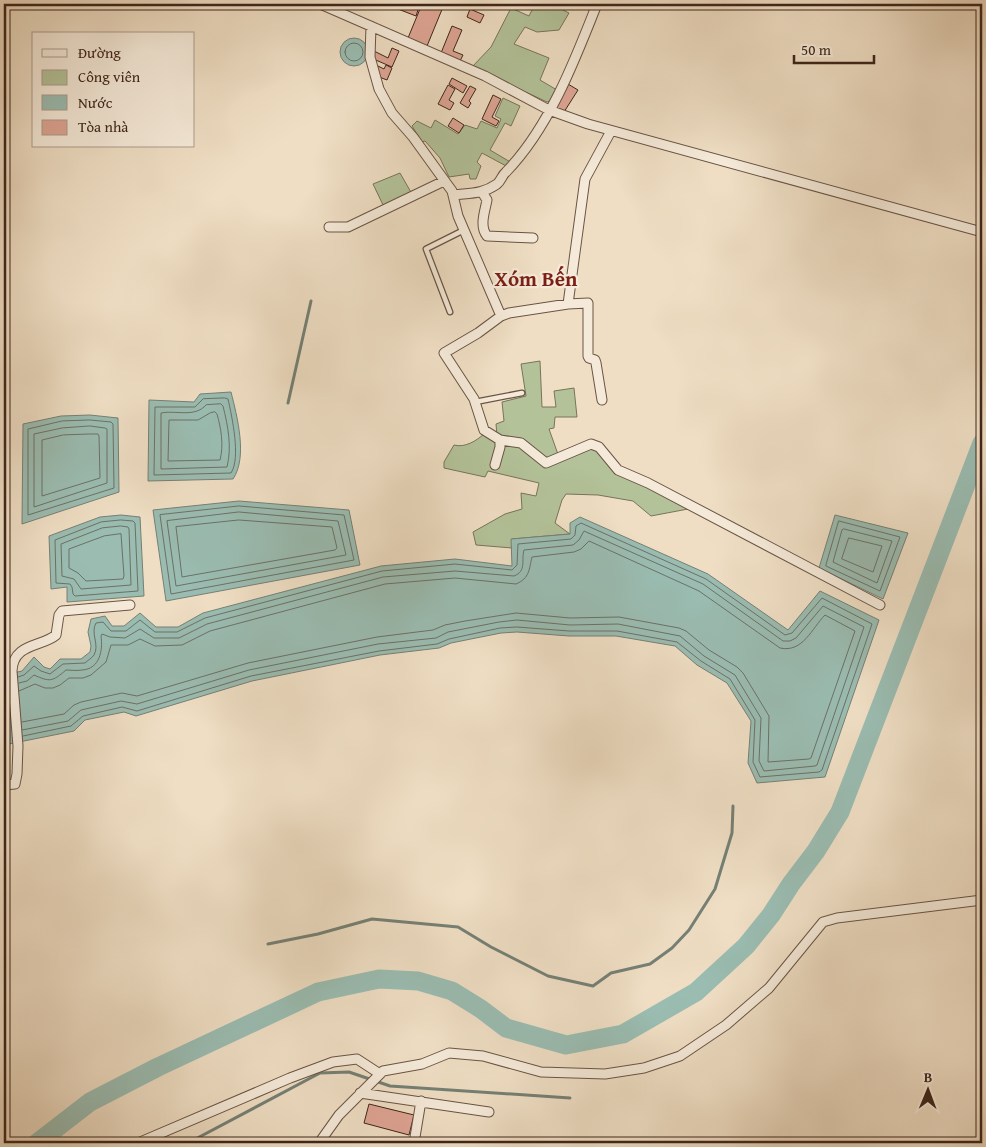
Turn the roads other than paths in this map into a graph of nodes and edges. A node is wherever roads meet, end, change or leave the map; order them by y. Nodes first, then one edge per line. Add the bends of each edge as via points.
1 (320, 4) edge
2 (597, 4) edge
3 (371, 26) junction
4 (549, 110) junction
5 (612, 131) junction
6 (444, 181) junction
7 (482, 192) junction
8 (454, 195) junction
9 (329, 227) dead end
10 (464, 230) junction
11 (982, 232) edge
12 (533, 238) dead end
13 (568, 304) junction
14 (450, 312) dead end
15 (502, 316) junction
16 (522, 393) dead end
17 (602, 400) dead end
18 (475, 402) junction
19 (500, 440) junction
20 (494, 466) dead end
21 (880, 604) dead end
22 (130, 606) dead end
23 (4, 785) edge
24 (982, 900) edge
25 (379, 1074) junction
26 (360, 1094) junction
27 (421, 1101) junction
28 (489, 1112) dead end
29 (138, 1143) edge
30 (319, 1143) edge
31 (414, 1143) edge

1 - 3 street
2 - 4 street via 581,47
3 - 4 street via 485,76
3 - 6 street via 370,56 379,89 392,113
4 - 5 street
4 - 7 street via 500,182
5 - 11 street
5 - 13 street via 585,179
6 - 8 street
6 - 9 street via 348,227
7 - 8 street
7 - 12 street via 487,200 483,221 487,236
8 - 10 street
10 - 14 lane via 426,249
10 - 15 street
13 - 15 street
13 - 17 street via 588,303 588,356 596,363
15 - 18 street via 444,353
16 - 18 lane
18 - 19 street via 484,430
19 - 20 street
19 - 21 street via 521,443 546,463 590,444 599,447 618,470
22 - 23 street via 62,611 58,615 56,635 29,646 13,664 18,746 16,782
24 - 25 street via 823,922 769,988 726,1025 680,1056 644,1068 605,1074 541,1072 483,1056 449,1054
25 - 26 street
25 - 29 street via 356,1059 332,1062
26 - 27 street
26 - 30 street via 339,1115
27 - 28 street
27 - 31 street

